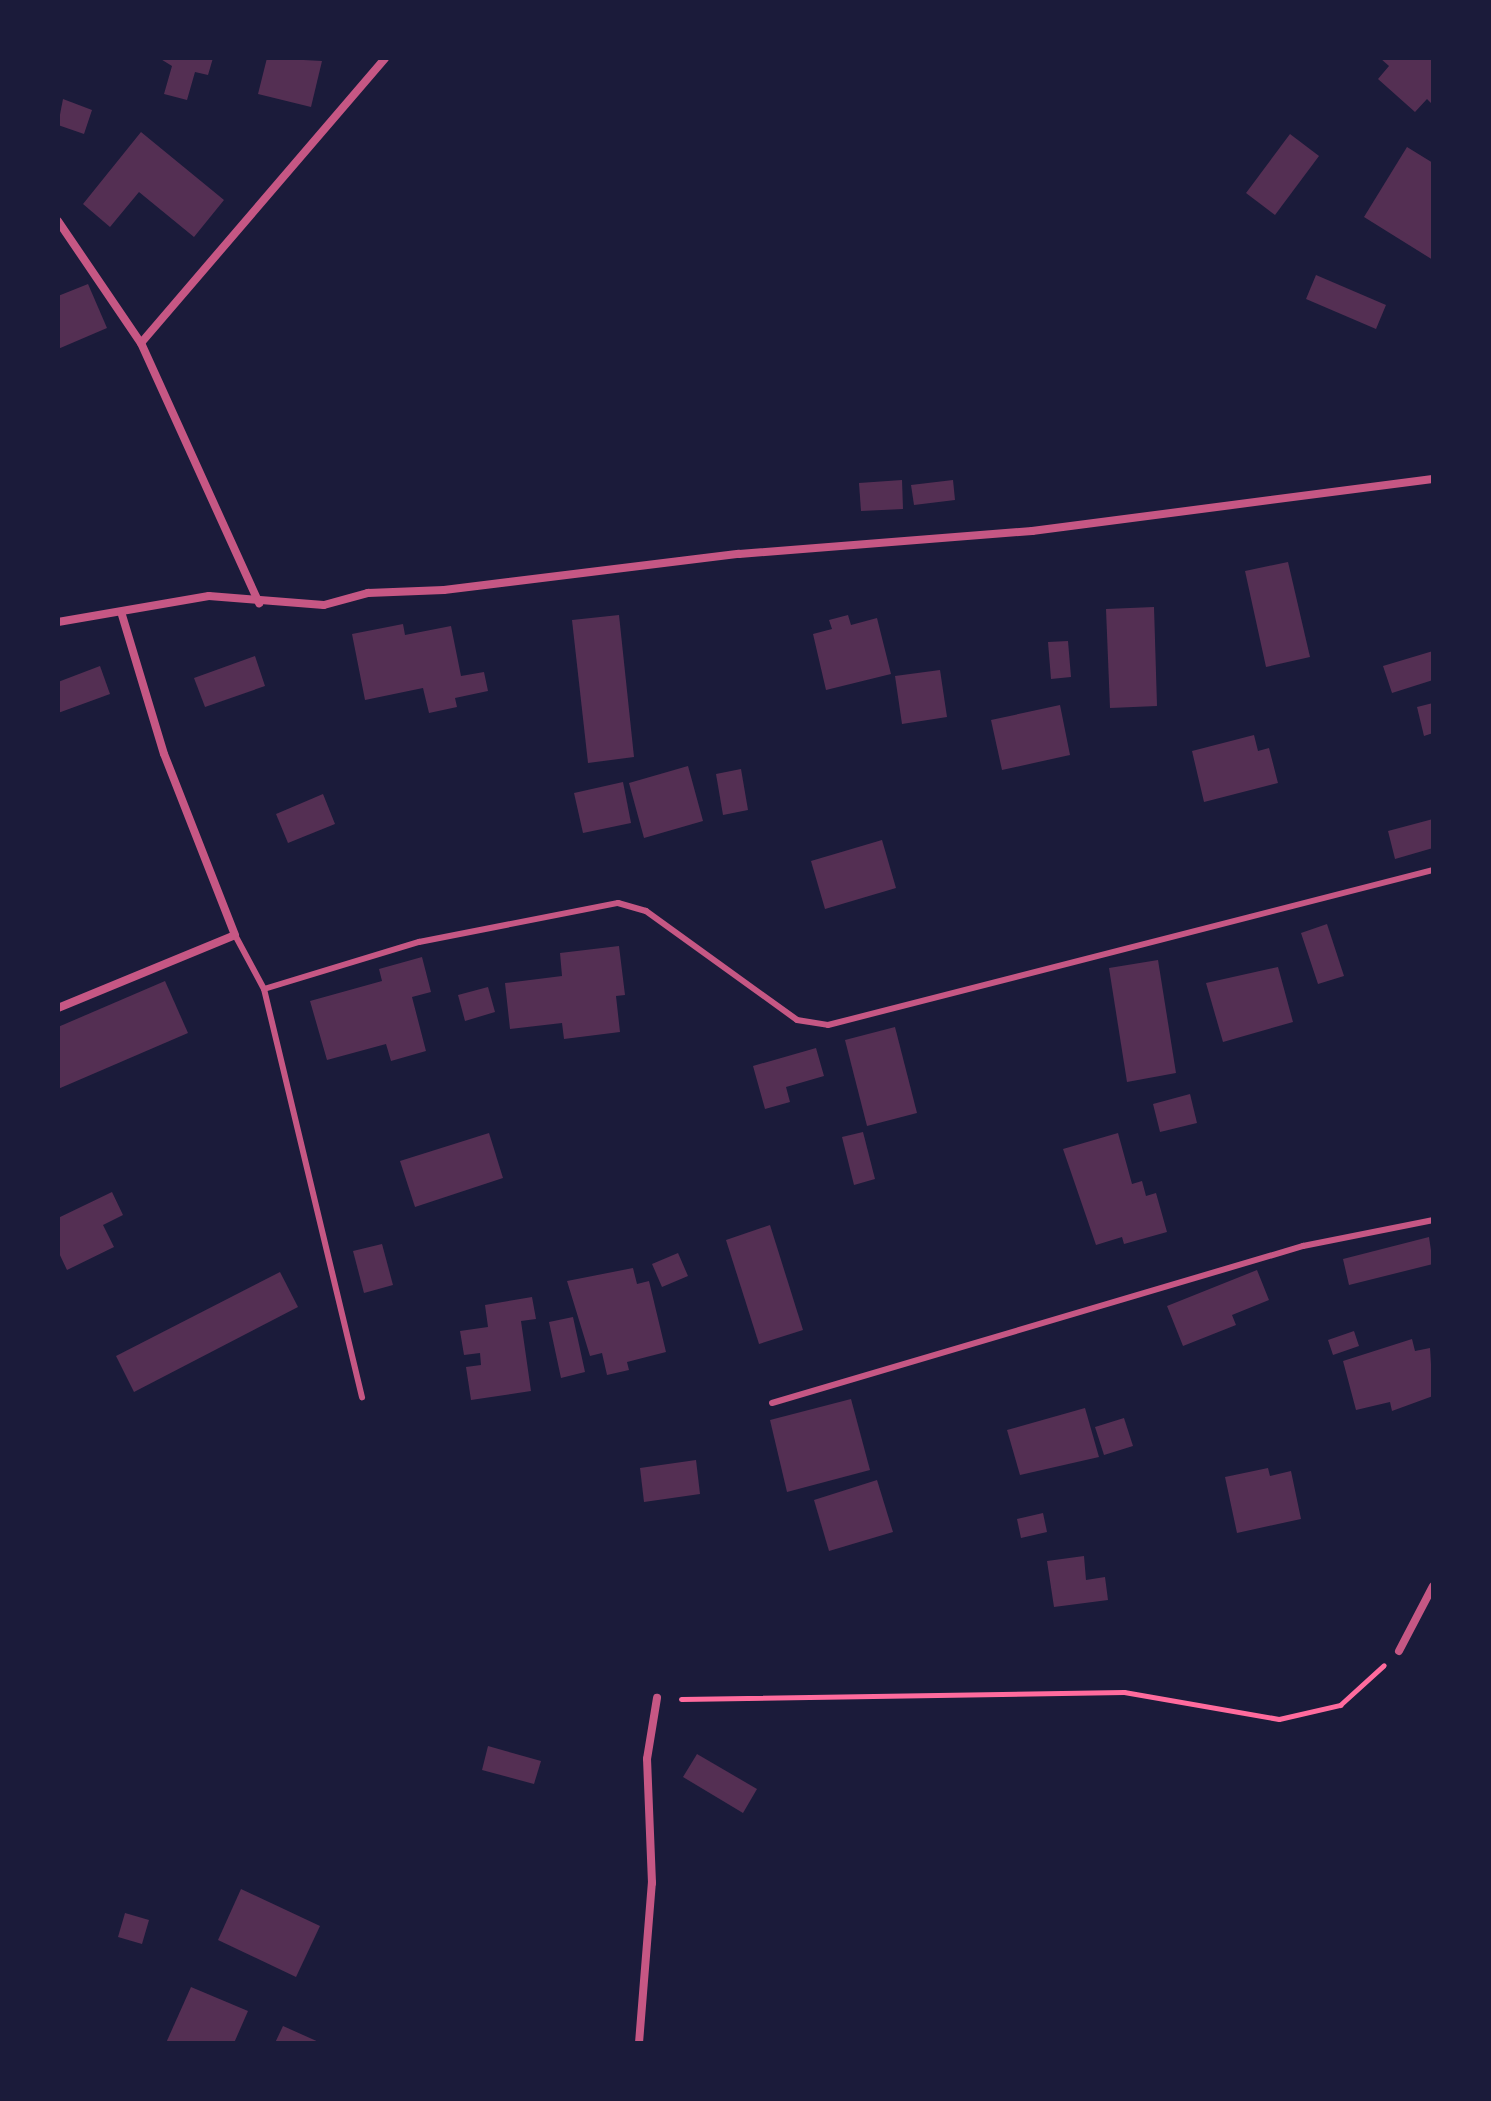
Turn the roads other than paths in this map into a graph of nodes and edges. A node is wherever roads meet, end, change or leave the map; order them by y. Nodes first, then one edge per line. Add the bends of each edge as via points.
1 (385, 58) edge
2 (58, 221) edge
3 (141, 343) junction
4 (1433, 479) edge
5 (259, 603) junction
6 (121, 612) junction
7 (58, 622) edge
8 (1433, 870) edge
9 (235, 935) junction
10 (264, 989) junction
11 (58, 1008) edge
12 (1433, 1220) edge
13 (362, 1397) dead end
14 (772, 1403) dead end
15 (1433, 1586) edge
16 (1399, 1651) road end
17 (657, 1698) road end
18 (639, 2043) edge

1 - 3 street
2 - 3 street
3 - 5 street
4 - 5 street via 1032,531 615,567 444,590 368,593 324,605
5 - 6 street via 209,596
6 - 7 street
6 - 9 street via 164,754
8 - 10 lane via 828,1025 797,1020 646,911 618,903 419,942
9 - 10 lane
9 - 11 street
10 - 13 lane
12 - 14 lane via 1303,1246
15 - 16 street
17 - 18 street via 647,1759 652,1883

